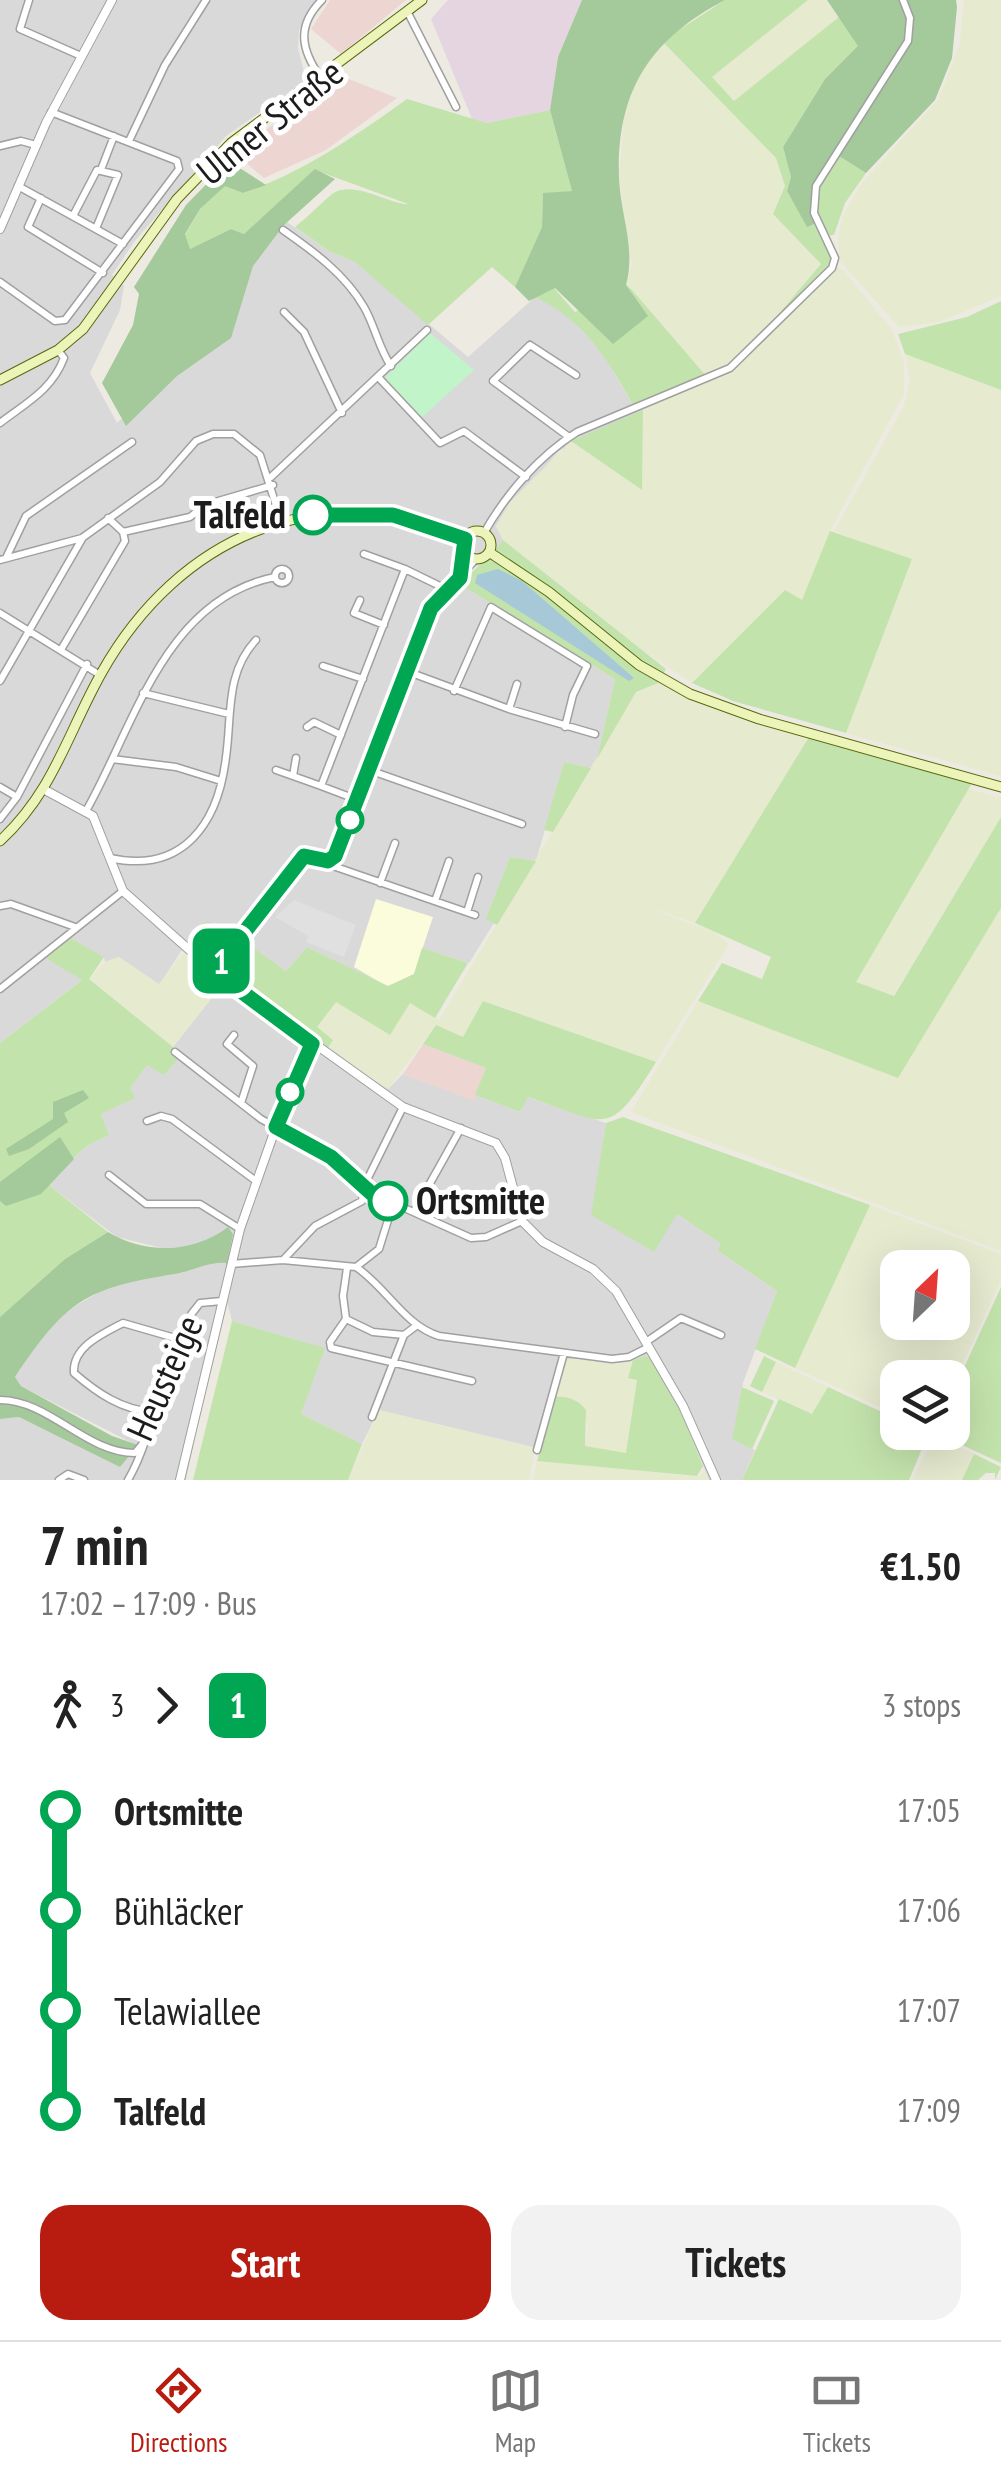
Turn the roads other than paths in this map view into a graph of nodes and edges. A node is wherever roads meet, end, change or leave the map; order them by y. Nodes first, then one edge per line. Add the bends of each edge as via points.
1 (29, 0) edge
2 (112, 0) edge
3 (206, 0) edge
4 (322, 0) edge
5 (422, 0) edge
6 (904, 0) edge
7 (408, 13) junction
8 (81, 56) junction
9 (321, 79) junction
10 (456, 107) dead end
11 (52, 112) junction
12 (114, 136) junction
13 (129, 141) junction
14 (36, 144) junction
15 (0, 146) edge
16 (102, 167) junction
17 (17, 186) junction
18 (40, 198) junction
19 (74, 214) junction
20 (97, 226) junction
21 (0, 229) edge
22 (282, 230) dead end
23 (123, 244) junction
24 (103, 273) junction
25 (0, 282) edge
26 (284, 312) dead end
27 (427, 330) dead end
28 (58, 350) junction
29 (391, 366) junction
30 (576, 375) dead end
31 (379, 378) junction
32 (0, 383) edge
33 (342, 413) junction
34 (0, 423) edge
35 (569, 437) junction
36 (132, 442) dead end
37 (526, 477) junction
38 (272, 481) junction
39 (108, 518) junction
40 (281, 521) junction
41 (123, 532) junction
42 (484, 533) junction
43 (82, 538) junction
44 (465, 539) junction
45 (489, 552) junction
46 (364, 554) dead end
47 (471, 556) junction
48 (3, 559) edge
49 (405, 569) junction
50 (275, 576) dead end
51 (448, 590) junction
52 (360, 600) dead end
53 (0, 612) edge
54 (384, 625) junction
55 (29, 630) junction
56 (256, 640) dead end
57 (62, 648) junction
58 (87, 664) junction
59 (323, 666) dead end
60 (406, 671) junction
61 (100, 675) junction
62 (362, 679) junction
63 (0, 680) edge
64 (517, 684) dead end
65 (454, 691) junction
66 (143, 694) junction
67 (509, 709) junction
68 (229, 714) junction
69 (566, 726) junction
70 (308, 727) dead end
71 (595, 734) dead end
72 (341, 735) junction
73 (296, 758) dead end
74 (112, 759) junction
75 (276, 770) dead end
76 (369, 770) junction
77 (293, 776) junction
78 (221, 781) junction
79 (321, 786) junction
80 (1001, 787) edge
81 (0, 788) edge
82 (45, 790) junction
83 (18, 797) junction
84 (358, 800) junction
85 (86, 811) junction
86 (0, 819) edge
87 (522, 824) dead end
88 (0, 841) edge
89 (396, 843) dead end
90 (109, 858) junction
91 (328, 861) junction
92 (449, 861) dead end
93 (478, 876) dead end
94 (380, 883) junction
95 (124, 891) junction
96 (436, 902) junction
97 (0, 906) edge
98 (75, 927) junction
99 (214, 971) junction
100 (0, 989) edge
101 (234, 1035) dead end
102 (312, 1044) junction
103 (175, 1052) dead end
104 (240, 1104) junction
105 (402, 1108) junction
106 (148, 1121) dead end
107 (276, 1127) junction
108 (461, 1128) junction
109 (109, 1175) dead end
110 (256, 1182) junction
111 (364, 1186) junction
112 (393, 1204) junction
113 (415, 1210) junction
114 (522, 1221) junction
115 (240, 1229) junction
116 (284, 1260) junction
117 (230, 1264) junction
118 (352, 1268) junction
119 (222, 1302) junction
120 (346, 1319) junction
121 (416, 1326) junction
122 (721, 1335) dead end
123 (404, 1336) junction
124 (175, 1338) junction
125 (648, 1344) junction
126 (564, 1353) junction
127 (392, 1365) junction
128 (472, 1381) dead end
129 (0, 1400) edge
130 (153, 1412) junction
131 (372, 1416) dead end
132 (147, 1438) junction
133 (537, 1450) dead end
134 (59, 1480) edge
135 (84, 1480) edge
136 (128, 1480) edge
137 (180, 1480) edge
138 (716, 1480) edge

1 - 8 street via 20,29
2 - 8 street
3 - 13 street via 165,64
4 - 9 street via 302,34
5 - 7 main road, Ulmer Straße
6 - 35 street via 908,41 816,186 814,213 836,258 730,368
7 - 9 main road, Ulmer Straße
7 - 10 street
8 - 11 street
9 - 28 main road, Ulmer Straße via 231,143 197,177 106,302
11 - 12 street
11 - 14 street
12 - 13 street
12 - 16 street
13 - 23 street via 180,165
14 - 15 street
14 - 17 street
16 - 19 street
16 - 20 street via 119,177
17 - 18 street
17 - 21 street
18 - 19 street
18 - 24 street via 28,227
19 - 20 street
20 - 23 street
22 - 29 street via 348,285
23 - 24 street
24 - 25 street via 60,322
26 - 33 street via 304,332
27 - 29 street
28 - 32 main road, Ulmer Straße
28 - 34 street, Ulmer Straße via 64,358 58,374
29 - 31 street
30 - 35 street via 533,345 493,380
31 - 33 street
31 - 37 street via 440,443 464,431
33 - 38 street
35 - 37 street
36 - 48 street via 26,516
37 - 42 street
38 - 39 street via 260,455 242,438 213,434
38 - 40 street
38 - 41 street via 190,517
39 - 41 street
39 - 43 street
40 - 44 main road via 372,512
40 - 61 main road via 168,584
41 - 57 street via 125,542
42 - 44 main road
42 - 45 main road
43 - 48 street
43 - 55 street
44 - 47 main road
45 - 47 main road
45 - 80 main road via 639,665 690,694 759,720
46 - 49 street
47 - 51 street
49 - 51 street
49 - 54 street
50 - 66 street via 203,616
51 - 60 street via 431,608
52 - 54 street via 354,613
53 - 55 street
54 - 62 street
55 - 57 street
55 - 63 street
56 - 68 street via 235,675
57 - 58 street
58 - 61 street
58 - 83 street
59 - 62 street
60 - 65 street
60 - 76 street
61 - 82 main road
62 - 72 street
64 - 67 street
65 - 67 street
65 - 69 street via 491,606 587,666
66 - 68 street
66 - 74 street
67 - 69 street
68 - 78 street
69 - 71 street
70 - 72 street via 314,722
72 - 79 street
73 - 77 street
74 - 78 street
74 - 85 street
75 - 77 street
76 - 84 street
76 - 87 street
77 - 79 street
78 - 90 street via 199,829 172,856 154,863
79 - 84 street
81 - 83 street
82 - 85 street
82 - 88 main road
83 - 86 street
84 - 91 street
85 - 90 street via 102,830
89 - 94 street
90 - 95 street
91 - 94 street
91 - 99 street via 304,856
92 - 96 street
93 - 96 street via 471,913
94 - 96 street
95 - 98 street
95 - 99 street
97 - 98 street
98 - 100 street
99 - 102 street
101 - 104 street via 228,1044 254,1066
102 - 105 street
102 - 107 street
103 - 104 street
104 - 107 street
105 - 108 street
105 - 111 street
106 - 110 street via 172,1119
107 - 110 street
107 - 111 street via 331,1157
108 - 113 street
108 - 114 street via 500,1148
109 - 115 street via 146,1204 204,1206
110 - 115 street
111 - 112 street
111 - 116 street via 362,1201 314,1226
112 - 113 street
112 - 118 street via 379,1249
113 - 114 street via 471,1238
114 - 125 street via 543,1242 602,1276
115 - 117 street
116 - 117 street
116 - 118 street
117 - 119 street
118 - 120 street via 343,1296
118 - 121 street via 386,1289
119 - 124 street, Heusteige via 200,1303
119 - 137 street
120 - 123 street
120 - 127 street via 330,1347
121 - 123 street
121 - 126 street via 439,1336
122 - 125 street via 682,1318
123 - 127 street
124 - 130 street, Heusteige
124 - 130 street via 122,1323 74,1360 74,1373 83,1381 129,1410
125 - 126 street via 622,1358
125 - 138 street
126 - 133 street
127 - 128 street
127 - 131 street
129 - 132 street, Heusteige via 21,1403 124,1453 136,1453
130 - 132 street, Heusteige
132 - 136 street
134 - 135 street via 68,1474

